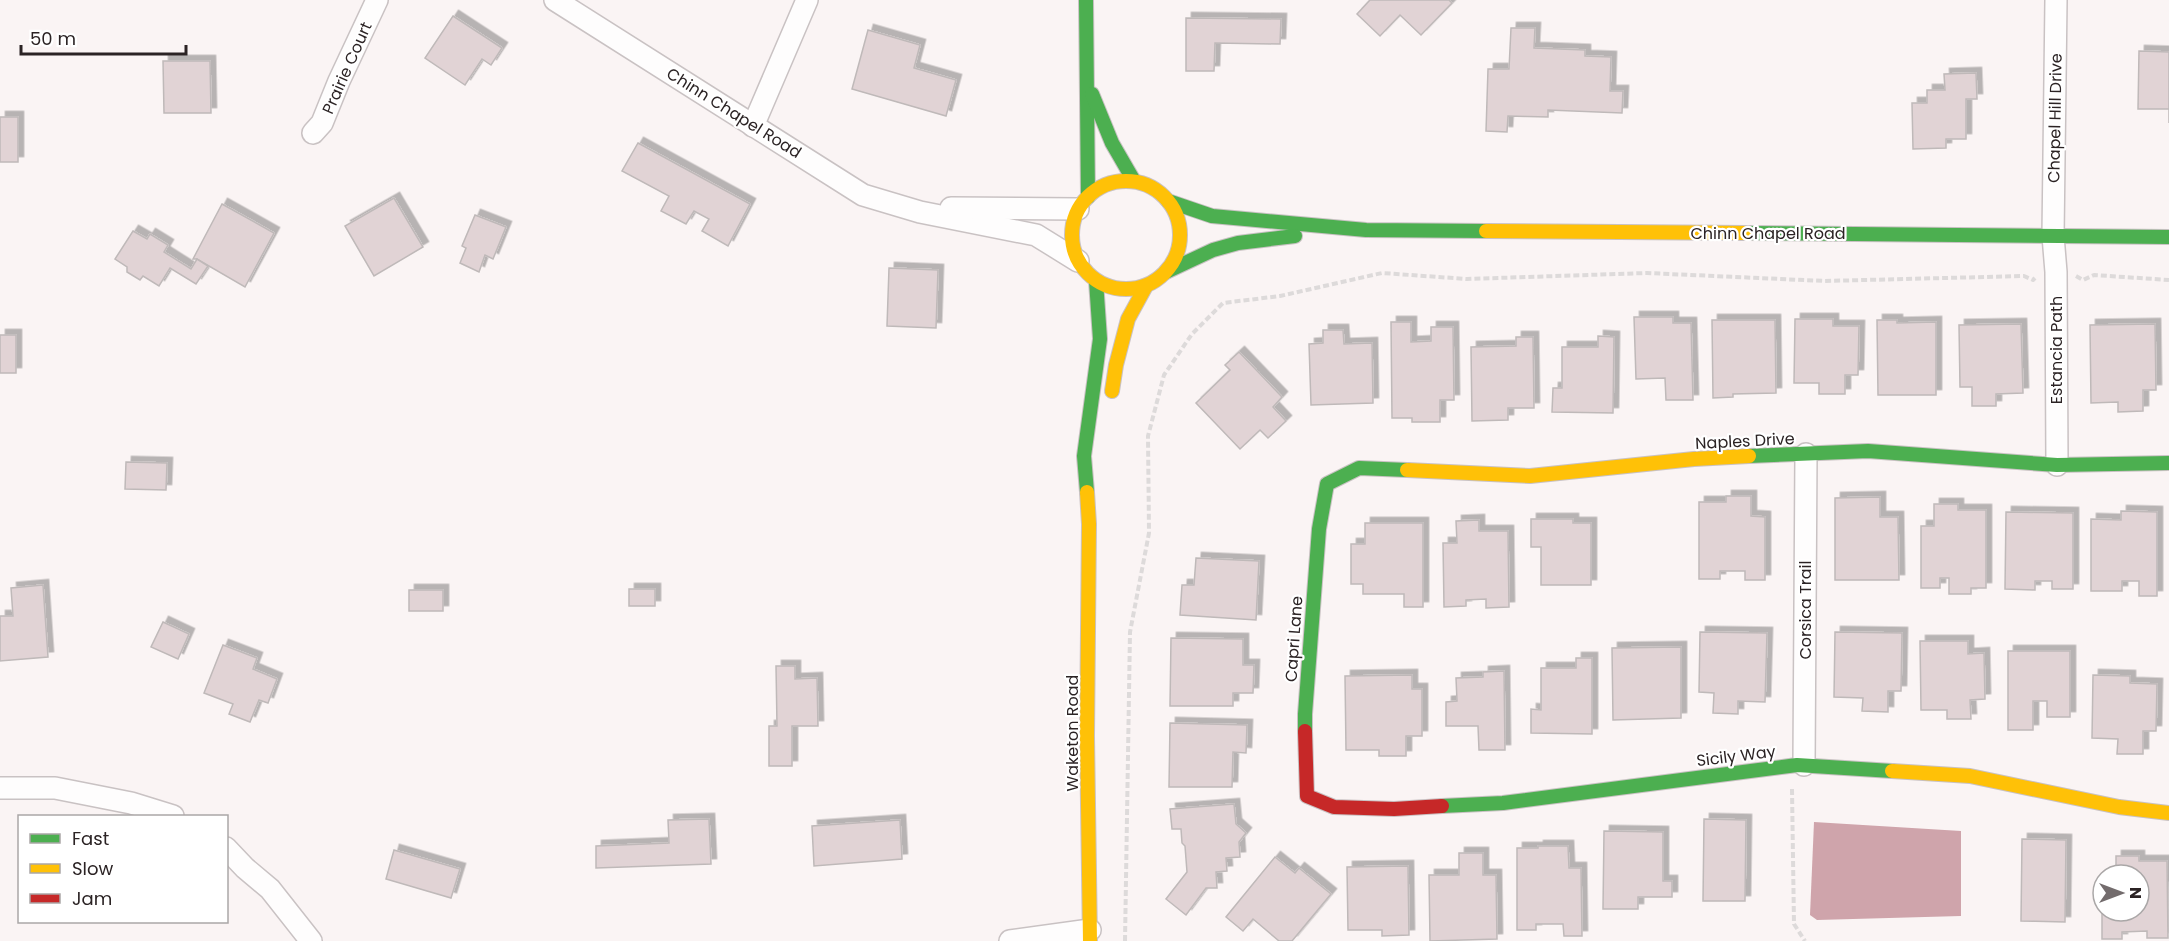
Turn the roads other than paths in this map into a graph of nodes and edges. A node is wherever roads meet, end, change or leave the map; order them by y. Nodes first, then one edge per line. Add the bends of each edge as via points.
1 (377, 0) edge
2 (555, 0) edge
3 (807, 0) edge
4 (1086, 0) edge
5 (2056, 0) edge
6 (1087, 84) junction
7 (753, 126) junction
8 (312, 133) dead end
9 (1134, 181) junction
10 (1168, 201) junction
11 (1083, 203) junction
12 (920, 212) junction
13 (1366, 230) junction
14 (2053, 236) junction
15 (2169, 237) edge
16 (1078, 261) junction
17 (1166, 272) junction
18 (1096, 281) junction
19 (1146, 286) junction
20 (1110, 407) dead end
21 (1806, 454) junction
22 (2169, 463) edge
23 (2057, 465) junction
24 (1098, 477) dead end
25 (1327, 484) joint
26 (1089, 524) junction
27 (1798, 765) junction
28 (0, 788) edge
29 (1307, 796) joint
30 (2169, 813) edge
31 (170, 815) edge
32 (228, 850) edge
33 (1090, 935) edge
34 (311, 941) edge
35 (1010, 941) edge

1 - 8 street, Prairie Court via 322,123
2 - 7 street, Chinn Chapel Road
3 - 7 street
4 - 6 street
5 - 14 street, Chapel Hill Drive
6 - 9 street via 1112,143
6 - 11 street
7 - 12 street, Chinn Chapel Road via 863,195
9 - 10 street via 1159,192
9 - 11 street via 1108,183
10 - 13 street, Chinn Chapel Road via 1212,216
10 - 17 street via 1175,212 1180,238
11 - 12 street, Chinn Chapel Road via 953,207
11 - 16 street via 1072,234
12 - 16 street, Chinn Chapel Road via 1036,235
13 - 14 street, Chinn Chapel Road
13 - 17 street, Chinn Chapel Road via 1238,243
14 - 15 street, Chinn Chapel Road
14 - 23 street, Estancia Path
16 - 18 street
17 - 19 street
18 - 19 street via 1122,289
18 - 26 street, Waketon Road via 1100,339 1084,456
19 - 20 street via 1125,329
21 - 23 street, Naples Drive via 1868,451
21 - 25 street, Naples Drive via 1695,459 1530,476 1359,468
21 - 27 street, Corsica Trail
22 - 23 street, Naples Drive
24 - 26 street, Waketon Road
25 - 29 street, Capri Lane via 1319,529 1305,714
26 - 33 street, Waketon Road
27 - 29 street, Sicily Way via 1503,803 1334,807
27 - 30 street, Sicily Way via 1970,776 2119,807
28 - 31 street via 55,788
32 - 34 street via 270,889
33 - 35 street

